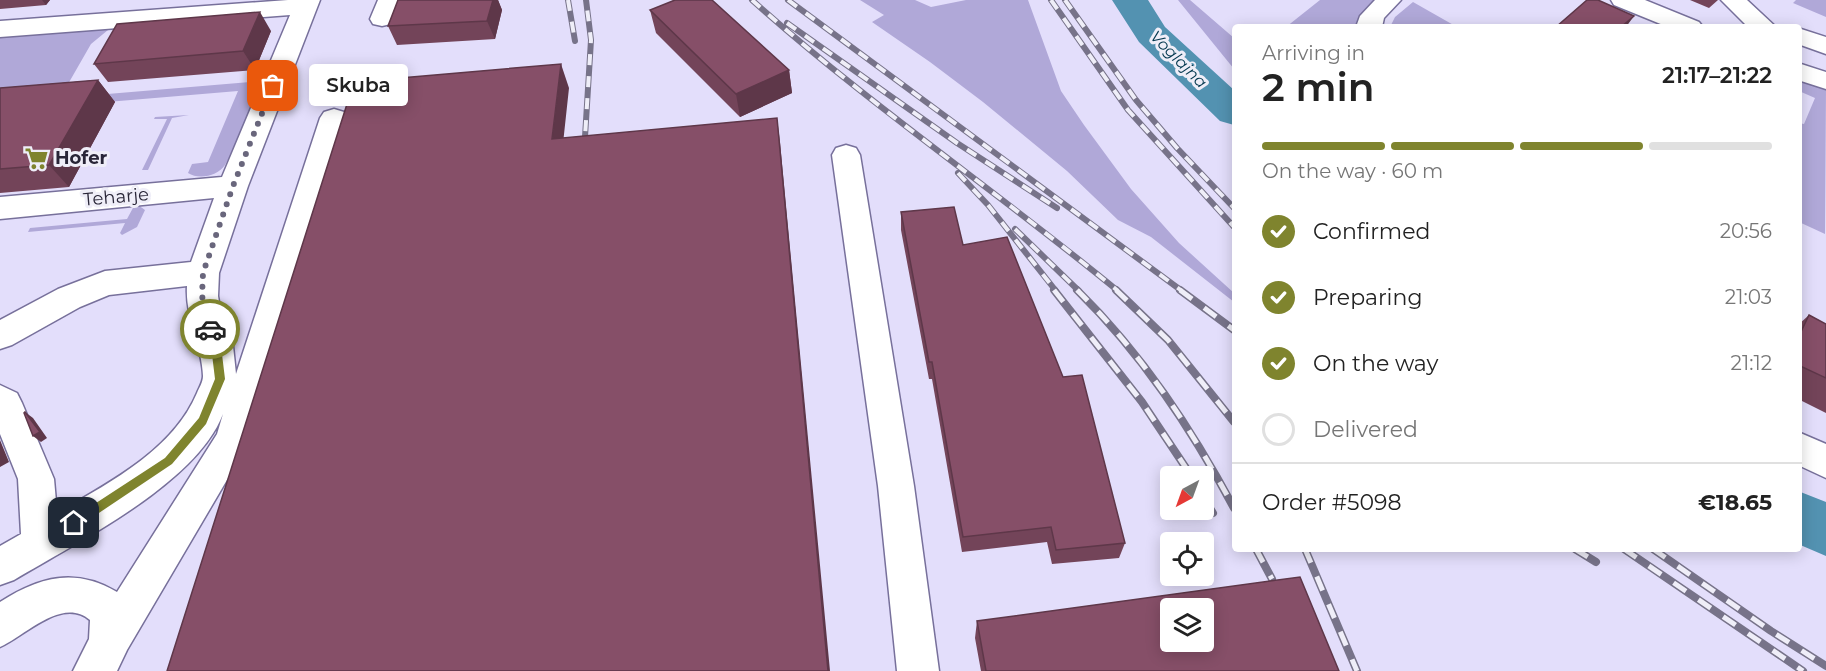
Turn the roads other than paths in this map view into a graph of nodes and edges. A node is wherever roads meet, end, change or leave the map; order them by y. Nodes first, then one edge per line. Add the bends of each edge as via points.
1 (1389, 0) edge
2 (1623, 0) edge
3 (1733, 0) edge
4 (307, 3) edge
5 (1369, 24) edge
6 (1673, 24) edge
7 (1760, 24) edge
8 (0, 29) edge
9 (1802, 37) edge
10 (1826, 46) edge
11 (334, 118) dead end
12 (846, 156) dead end
13 (233, 186) junction
14 (0, 208) edge
15 (203, 273) junction
16 (0, 336) edge
17 (0, 399) edge
18 (1802, 449) edge
19 (1826, 462) edge
20 (41, 543) junction
21 (0, 567) edge
22 (0, 627) edge
23 (102, 655) edge
24 (918, 671) edge

1 - 5 street
2 - 6 street
3 - 7 street
4 - 8 street
4 - 13 street
9 - 10 street
11 - 23 street via 233,440
12 - 24 street via 896,486
13 - 14 street, Teharje
13 - 15 street
15 - 16 street via 105,283 69,297
15 - 20 street via 202,296 216,346 220,379 203,421 168,461 107,504
17 - 20 street via 36,479
18 - 19 street
20 - 21 street
22 - 23 street via 15,614 46,599 71,594 89,596 105,606 111,623

